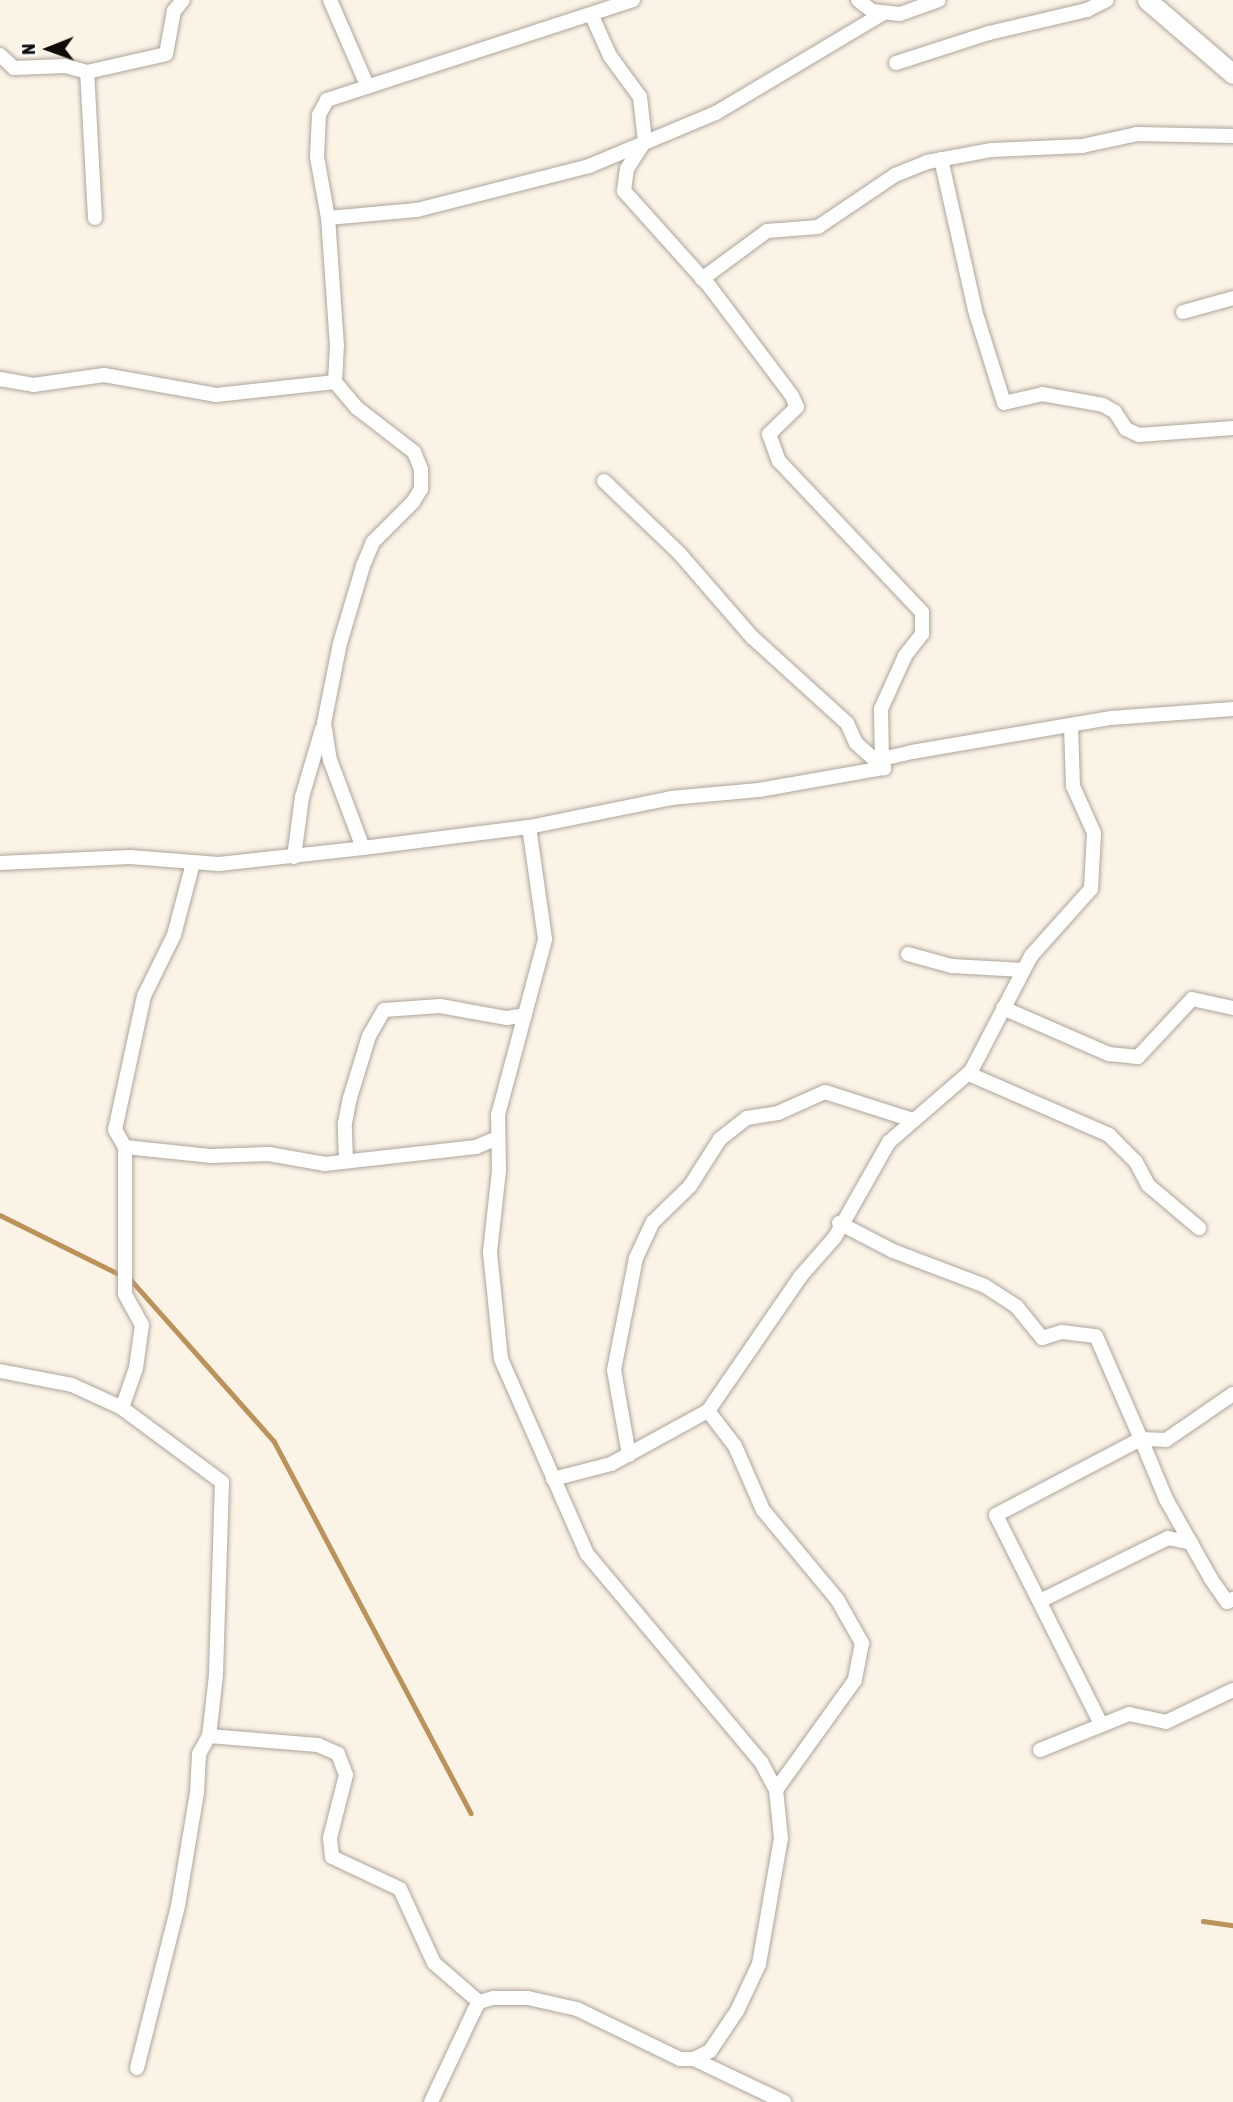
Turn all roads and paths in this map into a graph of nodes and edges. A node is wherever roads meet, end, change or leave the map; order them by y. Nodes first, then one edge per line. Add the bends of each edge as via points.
1 (183, 0) edge
2 (330, 0) edge
3 (633, 0) edge
4 (859, 0) edge
5 (939, 0) edge
6 (1107, 0) edge
7 (1147, 0) edge
8 (884, 13) junction
9 (592, 16) junction
10 (0, 55) edge
11 (896, 63) dead end
12 (87, 72) junction
13 (1233, 74) edge
14 (367, 85) junction
15 (1233, 136) edge
16 (645, 141) junction
17 (941, 159) junction
18 (95, 218) dead end
19 (328, 218) junction
20 (702, 279) junction
21 (1233, 298) edge
22 (1183, 312) dead end
23 (0, 379) edge
24 (335, 382) junction
25 (1233, 428) edge
26 (604, 481) dead end
27 (1233, 709) edge
28 (324, 723) junction
29 (1071, 727) junction
30 (883, 763) junction
31 (529, 827) junction
32 (363, 848) junction
33 (294, 857) junction
34 (0, 863) edge
35 (193, 863) junction
36 (908, 954) dead end
37 (1023, 970) junction
38 (1003, 1008) junction
39 (1233, 1008) edge
40 (525, 1015) junction
41 (969, 1074) junction
42 (913, 1120) junction
43 (497, 1138) junction
44 (125, 1147) junction
45 (346, 1161) junction
46 (839, 1223) junction
47 (1199, 1228) dead end
48 (0, 1371) edge
49 (1233, 1394) edge
50 (122, 1408) junction
51 (708, 1411) junction
52 (1141, 1439) junction
53 (629, 1455) junction
54 (553, 1479) junction
55 (1191, 1543) junction
56 (1233, 1599) edge
57 (1040, 1601) junction
58 (1233, 1690) edge
59 (1101, 1724) junction
60 (209, 1737) junction
61 (1040, 1749) dead end
62 (776, 1790) junction
63 (479, 2002) junction
64 (694, 2059) junction
65 (137, 2068) dead end
66 (431, 2102) edge
67 (783, 2102) edge

1 - 12 street via 174,11 166,54
2 - 14 street
3 - 9 street
4 - 8 street via 872,11
5 - 8 street via 900,14
6 - 11 street via 1087,10 989,33
7 - 13 street
8 - 16 street via 716,113
9 - 14 street
9 - 16 street via 610,57 640,97
10 - 12 street via 14,68 65,66
12 - 18 street
14 - 19 street via 327,100 319,115 317,157
15 - 17 street via 1137,134 1090,145 992,150
16 - 19 street via 589,166 519,186 417,210
16 - 20 street via 626,169 624,191
17 - 20 street via 895,175 818,227 767,231
17 - 25 street via 976,314 1004,403 1042,394 1103,405 1115,412 1126,429 1139,435
19 - 24 street via 337,346
20 - 30 street via 797,407 769,434 779,461 922,612 922,634 905,656 881,709
21 - 22 street
23 - 24 street via 33,384 104,375 216,394
24 - 28 street via 356,408 414,452 421,469 421,489 373,542 363,566 340,643
26 - 30 street via 680,554 752,637 847,723 856,743
27 - 29 street via 1111,718
28 - 32 street via 330,760
28 - 33 street via 302,797
29 - 30 street
29 - 37 street via 1073,786 1094,833 1091,889 1079,908 1040,943
30 - 31 street via 759,790 671,798
31 - 32 street
31 - 40 street via 545,939
32 - 33 street
33 - 35 street
34 - 35 street via 131,857
35 - 44 street via 174,934 144,996 115,1130
36 - 37 street via 951,966
37 - 38 street
38 - 39 street via 1109,1054 1138,1057 1192,999
38 - 41 street
40 - 43 street via 498,1115
40 - 45 street via 507,1018 440,1006 384,1010 369,1036 350,1098
41 - 42 street
41 - 47 street via 1109,1135 1136,1162 1147,1185
42 - 46 street via 877,1158
42 - 53 street via 825,1092 778,1113 747,1118 720,1139 690,1186 653,1222 636,1258 614,1370
43 - 45 street via 476,1147
43 - 54 street via 499,1170 490,1252 501,1359
44 - 45 street via 210,1156 269,1154 324,1164
44 - 50 street via 125,1294 142,1325 136,1368
46 - 51 street via 835,1237 800,1278
46 - 52 street via 892,1251 985,1286 1017,1307 1042,1338 1062,1332 1096,1336
48 - 50 street via 72,1385
49 - 52 street via 1166,1440
50 - 60 street via 222,1482 216,1675
51 - 53 street
51 - 62 street via 735,1446 763,1510 837,1599 862,1643 855,1680
52 - 55 street
52 - 57 street via 996,1515
53 - 54 street via 586,1473
54 - 62 street via 587,1554 761,1762
55 - 56 street via 1227,1602
55 - 57 street via 1168,1538
57 - 59 street
58 - 59 street via 1166,1722 1129,1714
59 - 61 street
60 - 63 street via 318,1745 338,1754 346,1775 330,1838 332,1857 400,1889 433,1963
60 - 65 street via 199,1754 190,1841 161,1984
62 - 64 street via 781,1838 759,1964 710,2051
63 - 64 street via 528,1998 577,2009 667,2054
63 - 66 street
64 - 67 street

